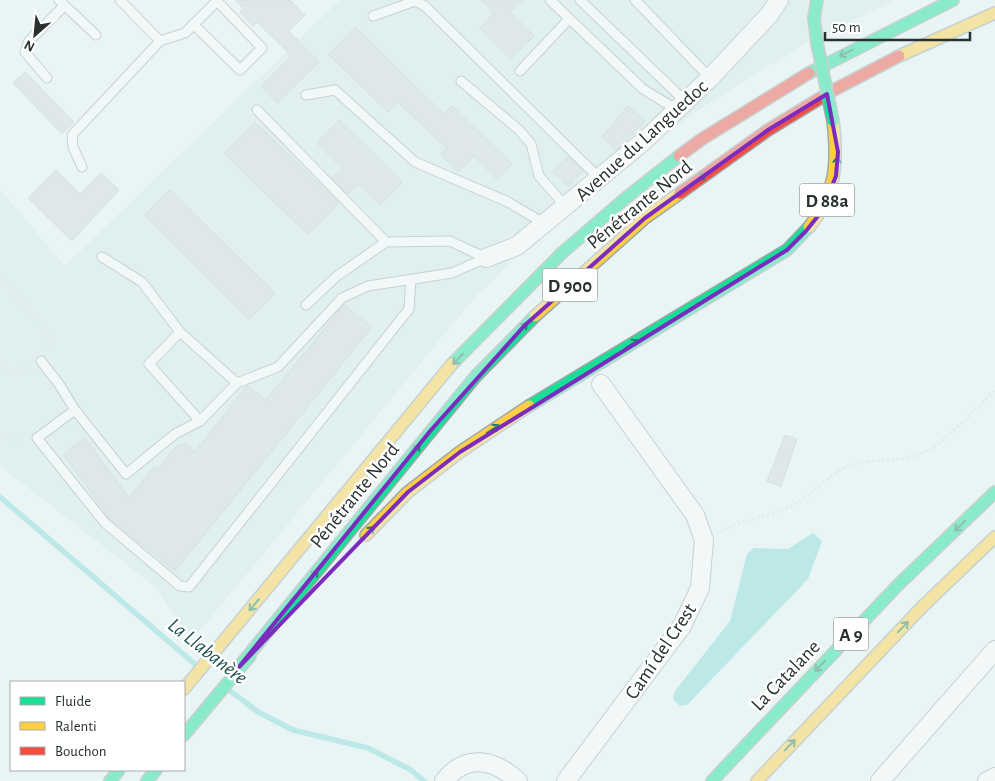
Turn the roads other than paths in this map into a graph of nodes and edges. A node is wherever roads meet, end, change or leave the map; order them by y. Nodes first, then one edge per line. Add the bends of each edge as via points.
1 (120, 0) edge
2 (550, 0) edge
3 (580, 0) edge
4 (635, 0) edge
5 (779, 0) edge
6 (817, 0) edge
7 (953, 0) edge
8 (62, 3) edge
9 (995, 14) edge
10 (373, 16) dead end
11 (569, 19) junction
12 (193, 24) junction
13 (96, 35) dead end
14 (160, 42) junction
15 (830, 48) dead end
16 (520, 71) dead end
17 (47, 78) dead end
18 (710, 78) junction
19 (461, 82) dead end
20 (306, 94) dead end
21 (682, 106) junction
22 (257, 110) dead end
23 (702, 139) junction
24 (82, 167) dead end
25 (600, 178) junction
26 (566, 207) junction
27 (546, 224) junction
28 (386, 242) junction
29 (102, 257) dead end
30 (486, 258) junction
31 (411, 279) junction
32 (306, 305) dead end
33 (180, 332) junction
34 (41, 361) road end
35 (237, 383) junction
36 (602, 384) dead end
37 (75, 410) junction
38 (200, 421) junction
39 (995, 492) edge
40 (993, 540) edge
41 (360, 541) dead end
42 (340, 562) dead end
43 (916, 631) dead end
44 (995, 650) edge
45 (238, 668) junction
46 (186, 686) edge
47 (185, 734) edge
48 (118, 771) edge
49 (155, 771) edge
50 (995, 777) edge
51 (447, 778) edge
52 (110, 781) edge
53 (147, 781) edge
54 (518, 781) edge
55 (566, 781) edge
56 (712, 781) edge
57 (758, 781) edge
58 (880, 781) edge
59 (987, 781) edge

1 - 14 lane
2 - 11 lane
3 - 21 lane
4 - 18 lane
5 - 18 street, Avenue du Languedoc
41 -> 6 highway, D 88a, bridge via 408,492 460,452 510,418 787,250 822,211 836,176 838,152 817,43 814,18
7 -> 23 highway, Pénétrante Nord / D 900 via 826,63
8 - 13 lane
8 - 17 lane via 28,41 25,52
45 -> 9 highway, Pénétrante Nord / D 900 via 476,377 524,326 645,218 768,130 832,91 923,44
10 - 25 lane via 415,1 425,6
11 - 16 lane
11 - 21 lane via 643,89
12 - 12 lane via 217,1 262,48 240,70
12 - 14 lane via 185,33
14 - 24 lane via 72,135 73,147
15 - 23 highway
18 - 21 street, Avenue du Languedoc
19 - 26 lane via 519,130 531,144 539,176
20 - 27 lane via 335,90 414,162 508,202
21 - 25 street, Avenue du Languedoc
22 - 28 lane
23 -> 46 highway, Pénétrante Nord / D 900 via 563,252 457,359
25 - 26 street, Avenue du Languedoc
26 - 27 street, Avenue du Languedoc
27 - 30 street, Avenue du Languedoc via 517,246
28 - 30 lane via 450,241
28 - 32 lane via 337,276
29 - 33 lane via 142,282
30 - 31 lane via 452,273
31 - 35 lane via 368,286 342,298 278,367
31 - 37 lane via 409,309 189,587 180,586 105,524 37,438
33 - 35 lane
33 - 38 lane via 149,364
34 - 37 lane
35 - 38 lane
36 - 55 street, Camí del Crest via 695,515 704,540 703,568 700,588 682,626
37 - 38 lane via 126,474 175,434
39 -> 56 highway, La Catalane / A 9 via 898,586
40 - 43 highway
57 -> 40 highway, A 9 via 922,608
42 - 45 highway
44 - 58 street
45 - 47 highway, D 900
48 - 52 highway
49 - 53 highway
50 - 59 street
51 - 54 street via 477,762 493,763

